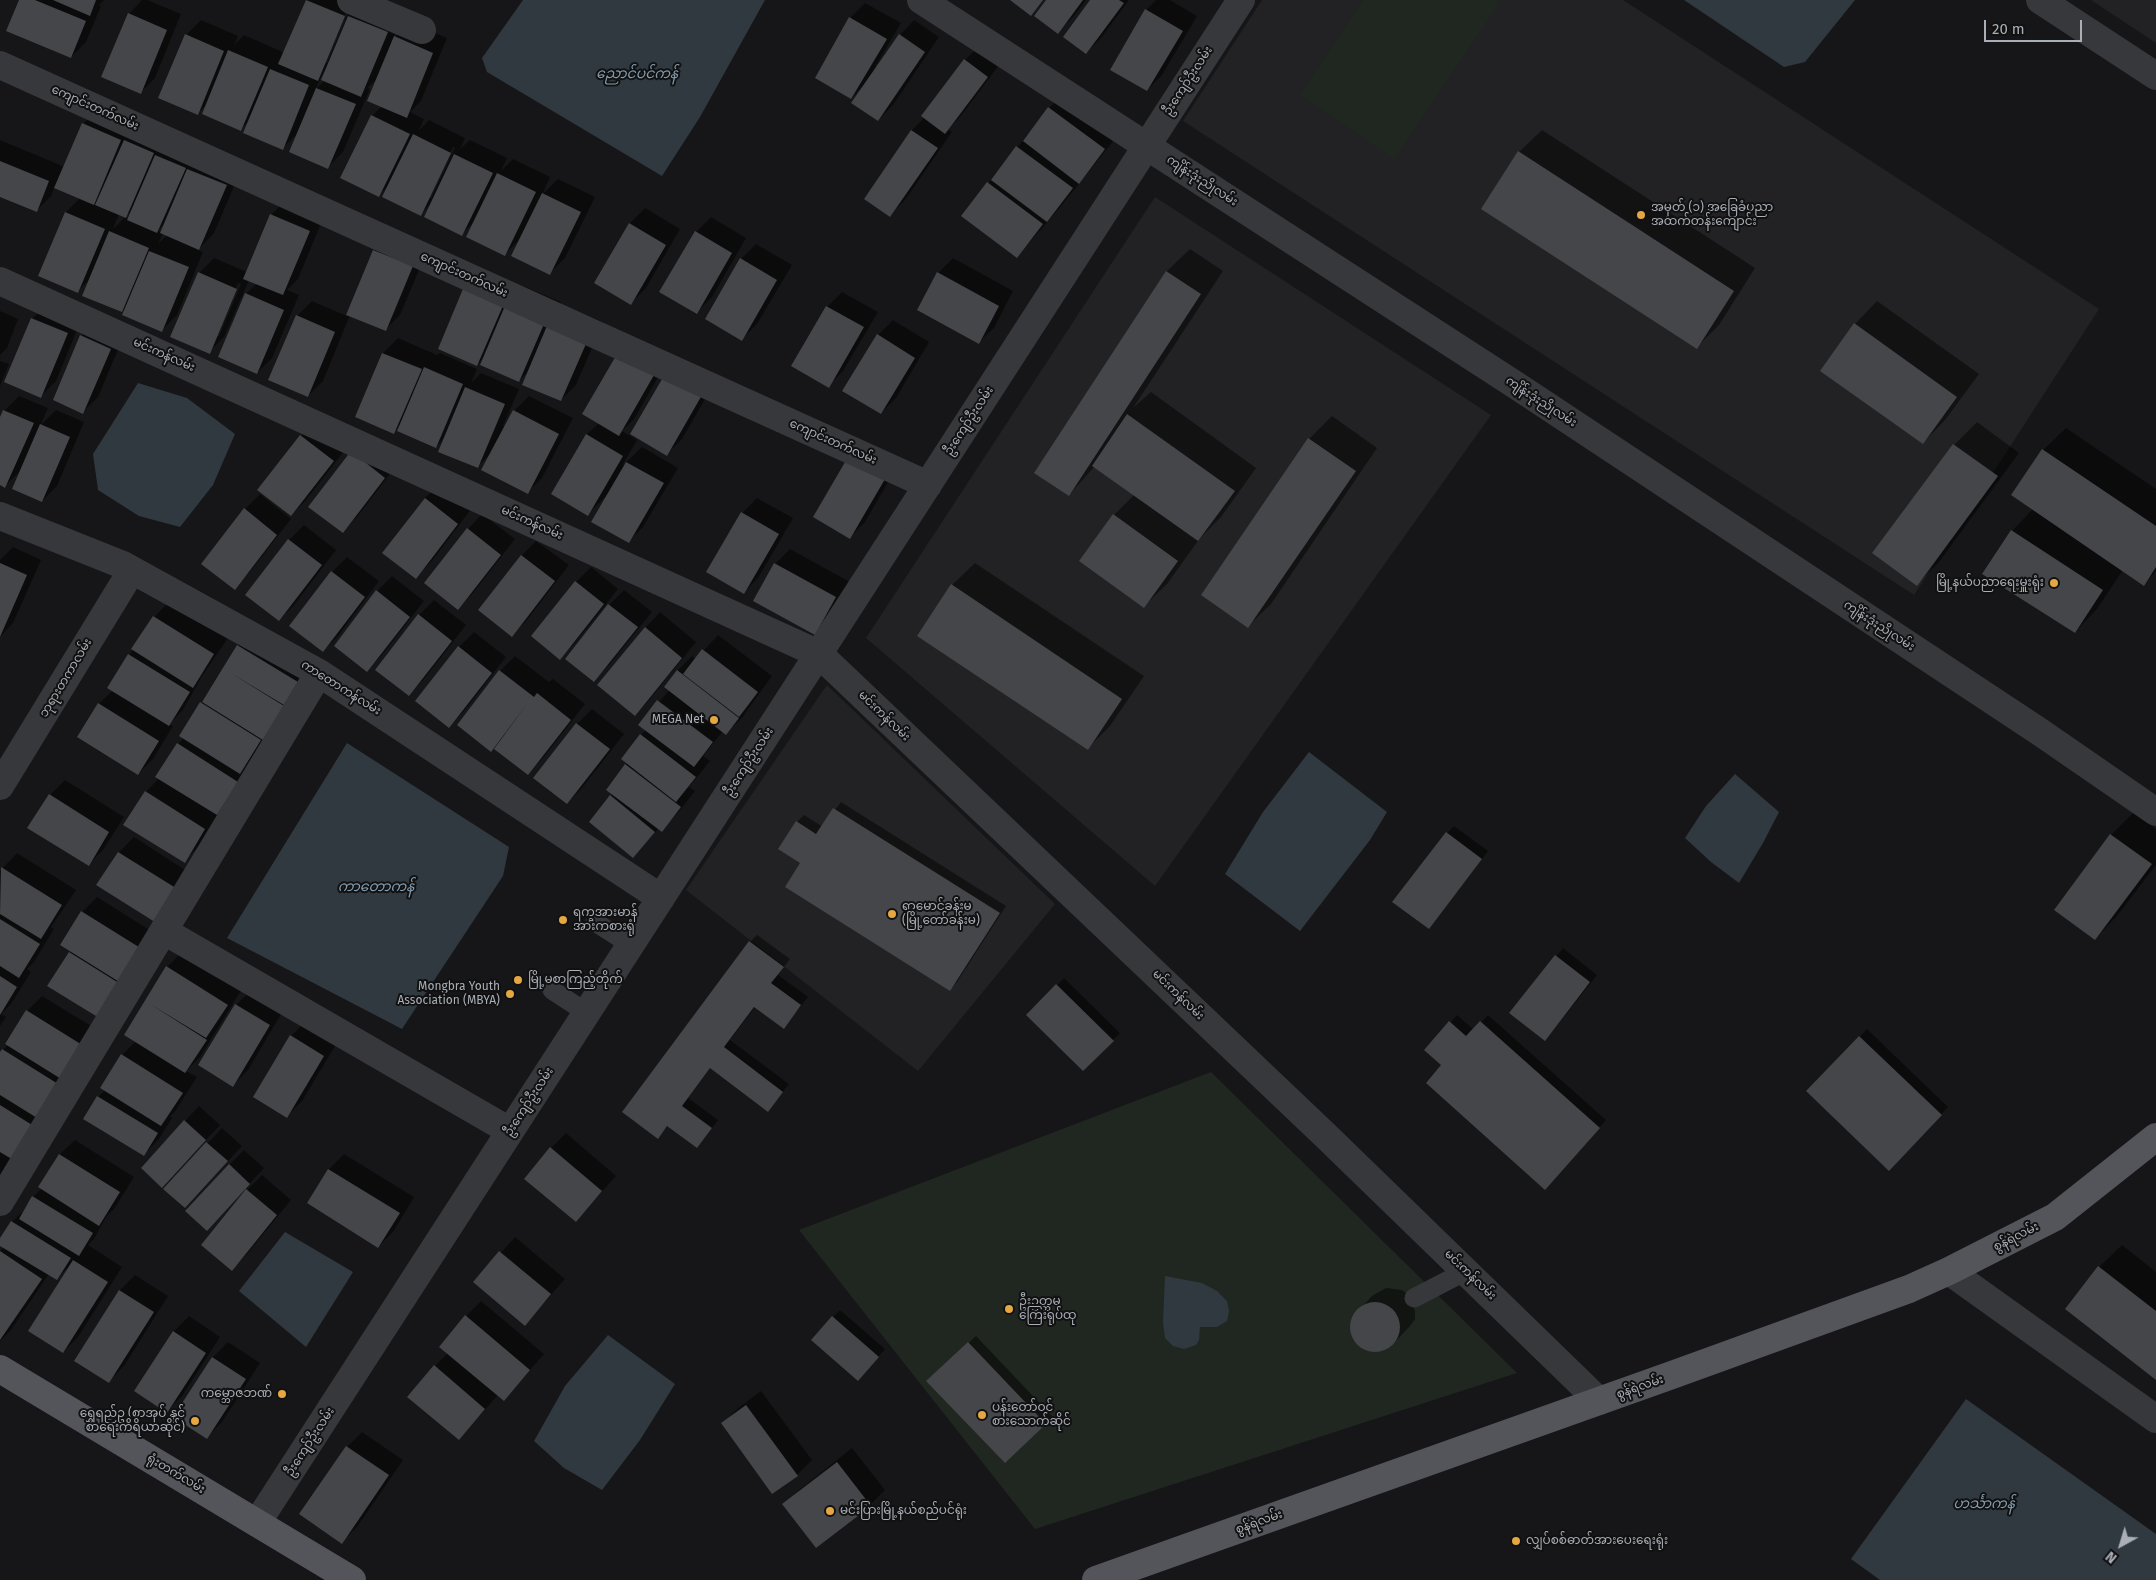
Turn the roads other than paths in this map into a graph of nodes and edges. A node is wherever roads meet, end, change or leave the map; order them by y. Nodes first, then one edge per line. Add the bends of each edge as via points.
1 (351, 0) edge
2 (921, 0) edge
3 (1241, 0) edge
4 (2040, 0) edge
5 (422, 30) dead end
6 (0, 65) edge
7 (2156, 76) edge
8 (1147, 145) junction
9 (0, 281) edge
10 (928, 485) junction
11 (0, 516) edge
12 (132, 570) junction
13 (819, 654) junction
14 (319, 673) junction
15 (0, 786) edge
16 (2156, 812) edge
17 (661, 898) junction
18 (595, 922) dead end
19 (164, 931) junction
20 (631, 945) junction
21 (552, 990) dead end
22 (587, 1013) junction
23 (510, 1131) junction
24 (2156, 1137) edge
25 (0, 1202) edge
26 (1466, 1271) junction
27 (1949, 1271) junction
28 (1414, 1298) dead end
29 (0, 1368) edge
30 (1599, 1401) junction
31 (2156, 1419) edge
32 (257, 1523) junction
33 (352, 1580) edge
34 (1096, 1580) edge

1 - 5 street
2 - 8 street, ကျိန်းဒုံးညိုလမ်း
3 - 8 street, ဦးကျော်ဦးလမ်း
4 - 7 street
6 - 10 street, ကျောင်းတက်လမ်း
8 - 10 street, ဦးကျော်ဦးလမ်း
8 - 16 street, ကျိန်းဒုံးညိုလမ်း via 1531,395
9 - 13 street, မင်းကန်လမ်း
10 - 13 street, ဦးကျော်ဦးလမ်း
11 - 12 street, ကာတောကန်လမ်း
12 - 14 street, ကာတောကန်လမ်း
12 - 15 street, ဘုရားတကာလမ်း
13 - 17 street, ဦးကျော်ဦးလမ်း
13 - 26 street, မင်းကန်လမ်း
14 - 17 street, ကာတောကန်လမ်း
14 - 19 street
17 - 20 street, ဦးကျော်ဦးလမ်း
18 - 20 lane
19 - 23 street
19 - 25 street
20 - 22 street, ဦးကျော်ဦးလမ်း
21 - 22 lane
22 - 23 street, ဦးကျော်ဦးလမ်း
23 - 32 street, ဦးကျော်ဦးလမ်း
24 - 27 main road, စွန်ရဲလမ်း via 2055,1217
26 - 28 lane
26 - 30 street, မင်းကန်လမ်း
27 - 30 main road, စွန်ရဲလမ်း via 1908,1289
27 - 31 street
29 - 32 main road, ရုံးတက်လမ်း
30 - 34 main road, စွန်ရဲလမ်း
32 - 33 main road, ရုံးတက်လမ်း

